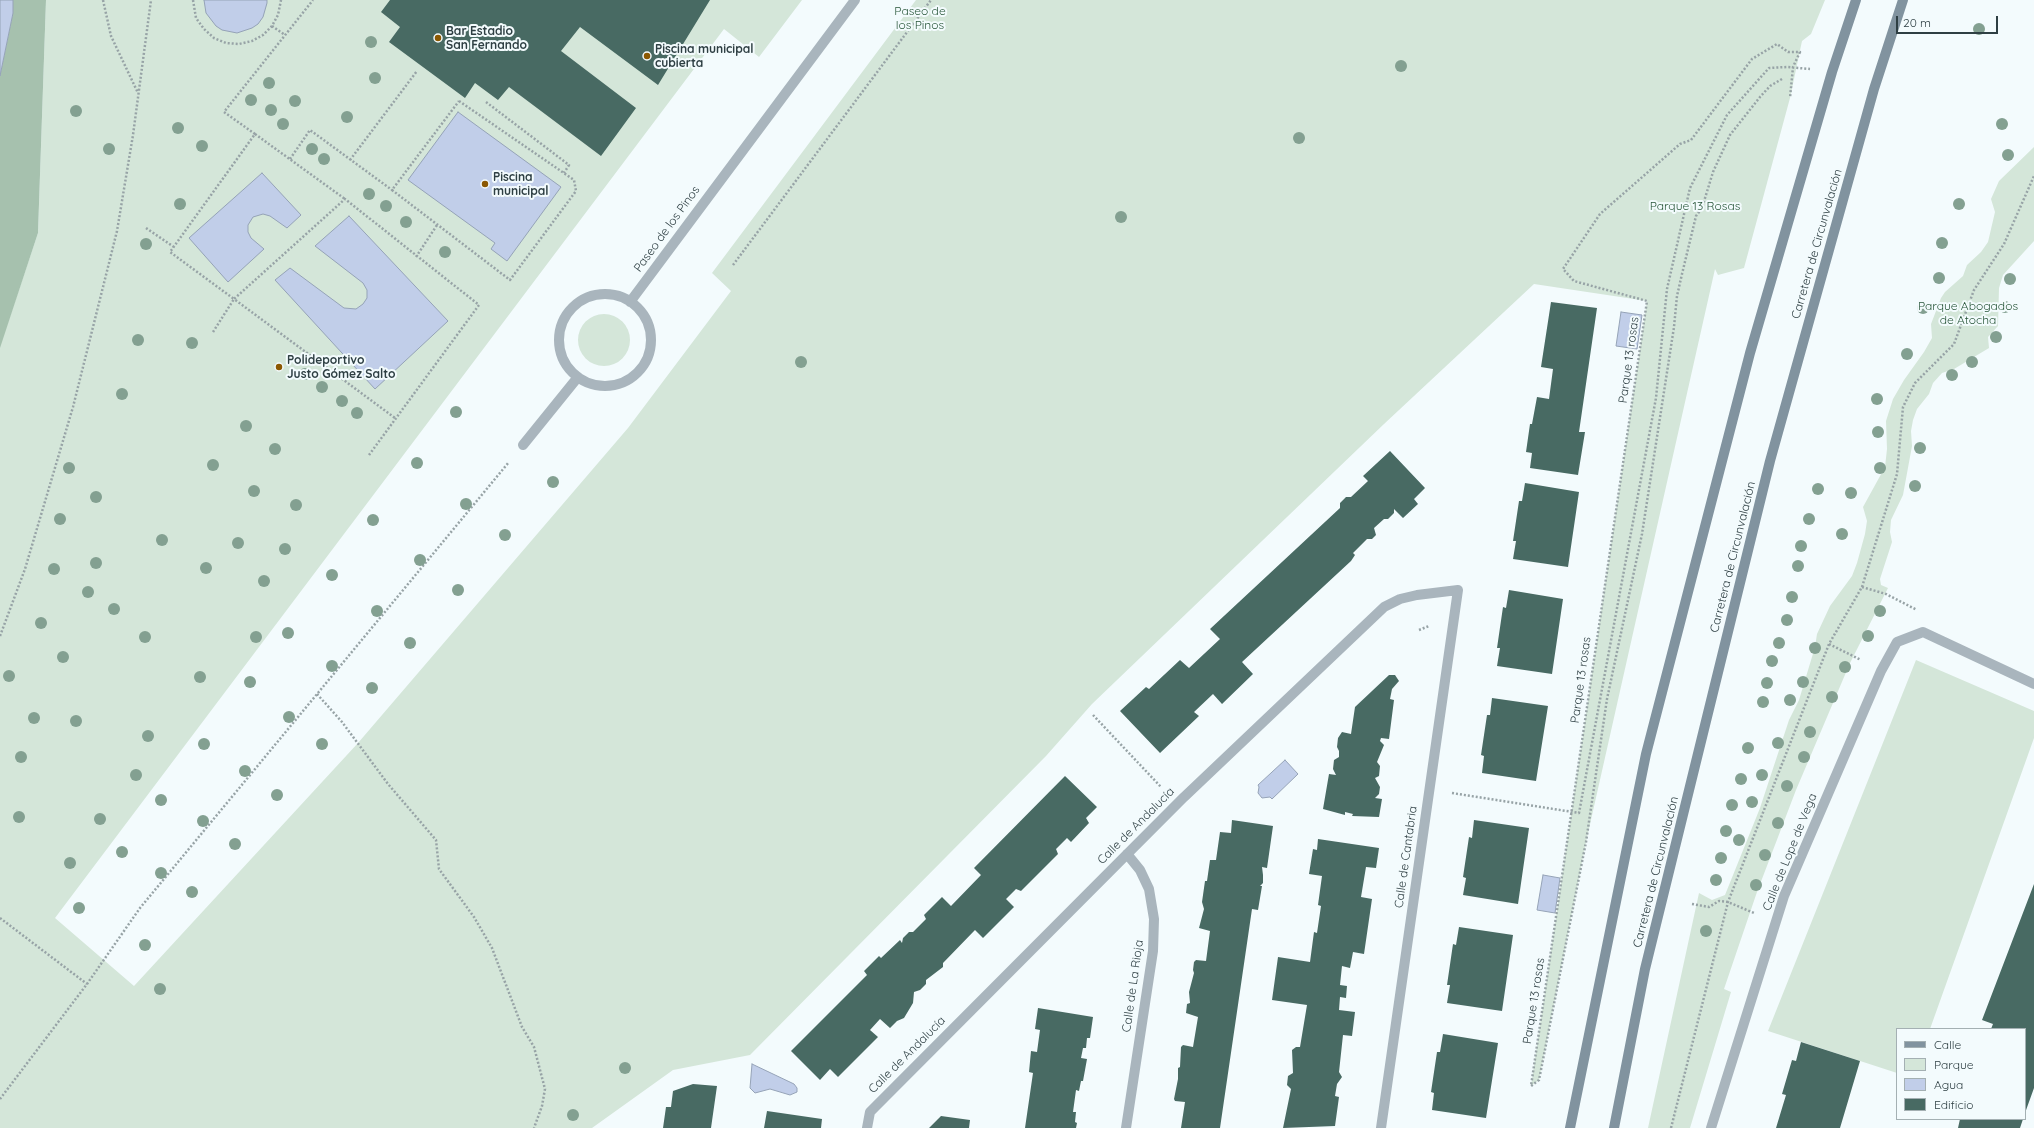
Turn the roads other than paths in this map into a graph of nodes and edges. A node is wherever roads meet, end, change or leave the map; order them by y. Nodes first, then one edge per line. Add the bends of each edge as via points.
1 (855, 0) edge
2 (1856, 0) edge
3 (1904, 0) edge
4 (630, 302) junction
5 (578, 378) junction
6 (523, 445) road end
7 (1458, 590) joint
8 (2034, 684) edge
9 (1127, 854) junction
10 (867, 1128) edge
11 (1126, 1128) edge
12 (1381, 1128) edge
13 (1570, 1128) edge
14 (1614, 1128) edge
15 (1711, 1128) edge

1 - 4 street, Paseo de los Pinos
2 - 13 main road via 1832,72 1750,353 1646,754
3 - 14 main road, Carretera de Circunvalación via 1874,89 1770,461 1645,969
4 - 5 street via 616,295 600,294 585,299 573,308 563,321 560,336 561,352 567,366
4 - 5 street via 642,313 649,327 651,343 647,360 638,373 624,382 609,386 593,385
5 - 6 street
7 - 9 street, Calle de Andalucía via 1417,595 1400,599 1384,607
7 - 12 street, Calle de Cantabria
8 - 15 street, Calle de Lope de Vega via 1923,632 1897,642 1881,671 1787,889
9 - 10 street, Calle de Andalucía via 870,1112
9 - 11 street, Calle de La Rioja via 1140,870 1149,889 1154,919 1152,951

